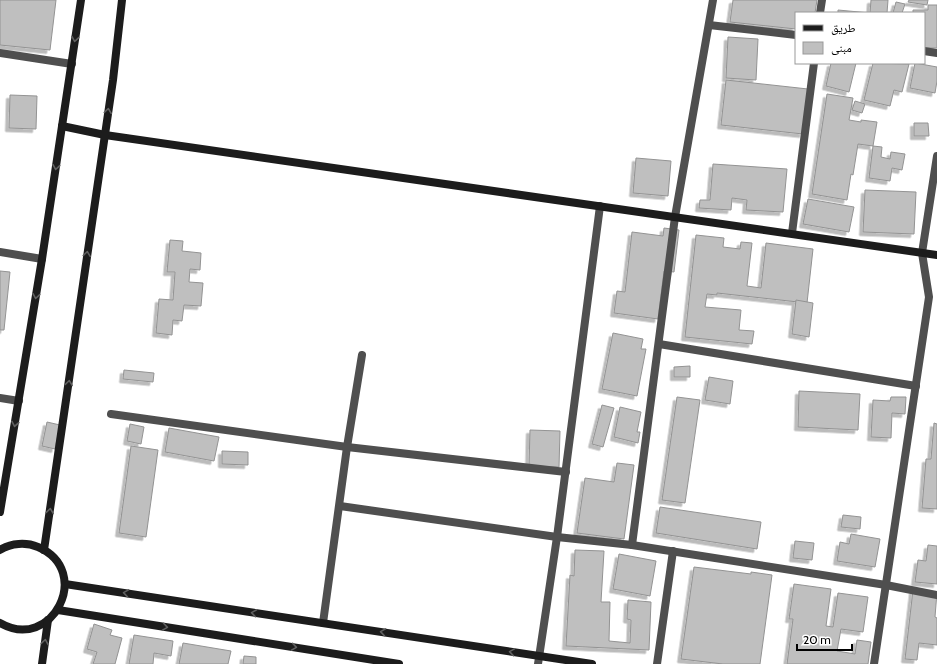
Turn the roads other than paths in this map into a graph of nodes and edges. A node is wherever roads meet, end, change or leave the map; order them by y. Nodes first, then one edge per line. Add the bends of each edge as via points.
1 (81, 0) edge
2 (122, 0) edge
3 (713, 0) edge
4 (822, 0) edge
5 (820, 12) edge
6 (709, 25) junction
7 (795, 35) edge
8 (925, 51) edge
9 (0, 52) edge
10 (937, 53) edge
11 (72, 64) junction
12 (814, 64) edge
13 (62, 126) junction
14 (105, 135) junction
15 (937, 156) edge
16 (600, 206) junction
17 (675, 217) junction
18 (792, 234) junction
19 (0, 252) edge
20 (922, 253) junction
21 (937, 255) edge
22 (42, 259) junction
23 (659, 344) junction
24 (362, 355) dead end
25 (916, 386) junction
26 (0, 398) edge
27 (18, 401) junction
28 (111, 414) dead end
29 (347, 447) junction
30 (566, 472) junction
31 (340, 506) junction
32 (0, 512) edge
33 (557, 537) junction
34 (632, 545) junction
35 (0, 550) edge
36 (44, 550) junction
37 (673, 551) junction
38 (65, 584) junction
39 (886, 585) junction
40 (937, 595) edge
41 (58, 610) junction
42 (48, 620) junction
43 (0, 623) edge
44 (323, 623) junction
45 (539, 660) edge
46 (42, 664) edge
47 (399, 664) edge
48 (592, 664) edge
49 (657, 664) edge
50 (874, 664) edge

1 -> 11 street
14 -> 2 street
3 - 6 street
4 - 5 street
6 - 7 street
6 - 17 street
8 - 10 street
9 - 11 street
11 - 13 street
12 - 18 street
13 - 14 street
13 -> 22 street
14 - 16 street
36 -> 14 street
15 - 20 street
16 - 17 street
16 - 30 street
17 - 18 street
17 - 23 street
18 - 20 street
19 - 22 street
20 - 21 street
20 - 25 street via 930,297
22 -> 27 street
23 - 25 street
23 - 34 street
24 - 29 street
25 - 39 street
26 - 27 street
27 -> 32 street
28 - 29 street
29 - 30 street
29 - 31 street
30 - 33 street
31 - 33 street
31 - 44 street
33 - 34 street
33 - 45 street
34 - 37 street
35 - 36 street via 18,544 32,544
36 - 38 street via 55,559 62,570
37 - 39 street
37 - 49 street
38 - 41 street via 64,598
44 -> 38 street
39 - 40 street
39 - 50 street
41 - 42 street
41 -> 47 street
42 - 43 street via 35,627 21,629
46 -> 42 street
45 -> 44 street
45 - 48 street

